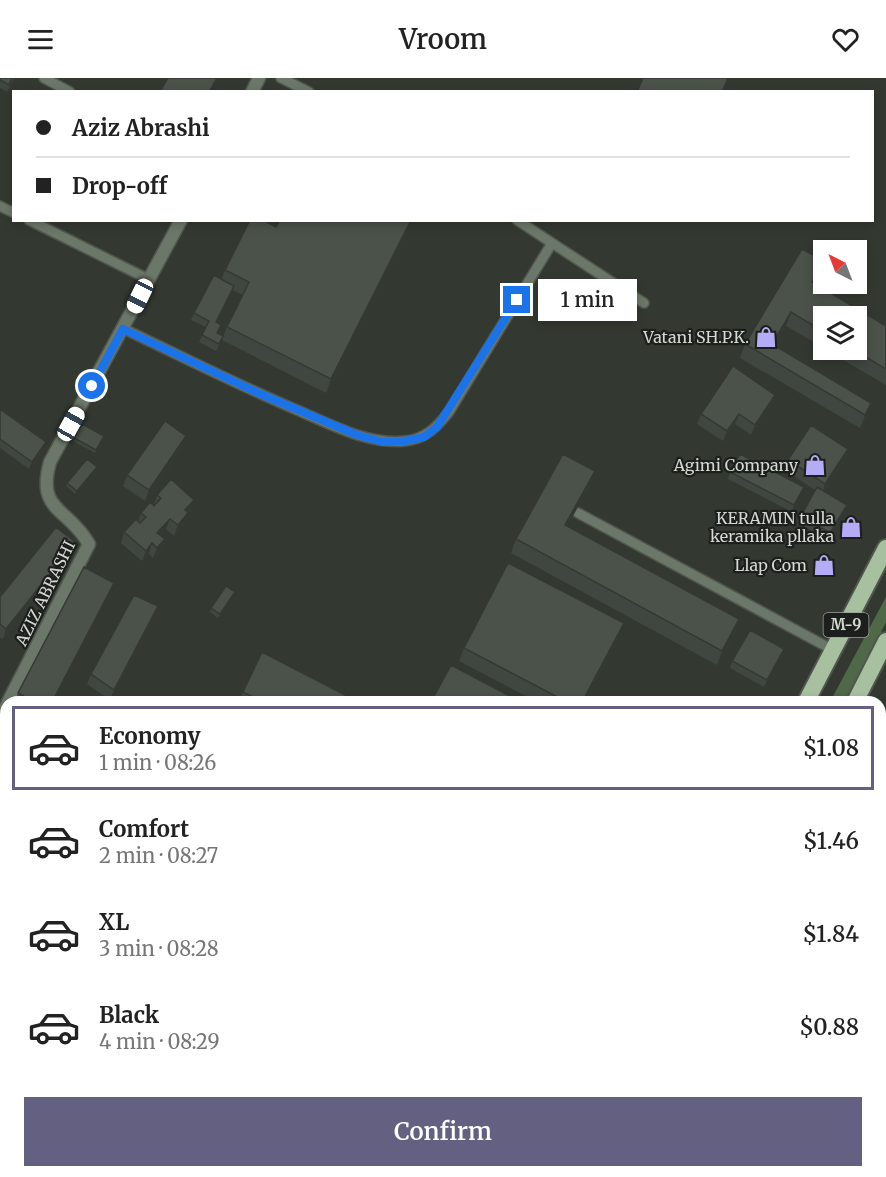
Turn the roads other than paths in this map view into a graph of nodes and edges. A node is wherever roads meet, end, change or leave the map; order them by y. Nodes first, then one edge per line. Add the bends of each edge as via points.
1 (44, 78) edge
2 (281, 78) edge
3 (66, 90) edge
4 (305, 90) edge
5 (33, 222) edge
6 (180, 222) edge
7 (519, 222) edge
8 (552, 243) junction
9 (148, 279) junction
10 (644, 303) dead end
11 (123, 329) junction
12 (578, 513) edge
13 (886, 548) edge
14 (886, 641) edge
15 (833, 650) junction
16 (11, 696) edge
17 (809, 696) edge
18 (858, 696) edge

1 - 3 lane
2 - 4 lane
5 - 9 lane
6 - 9 street, AZIZ ABRASHI
7 - 8 lane
8 - 10 lane
8 - 11 lane via 437,427 424,437 405,441 383,442 324,422
9 - 11 street, AZIZ ABRASHI
11 - 16 street, AZIZ ABRASHI via 50,462 45,490 51,503 75,523 89,544
12 - 15 lane
13 - 15 highway, M-9
14 - 18 highway, M-9
15 - 17 highway, M-9

